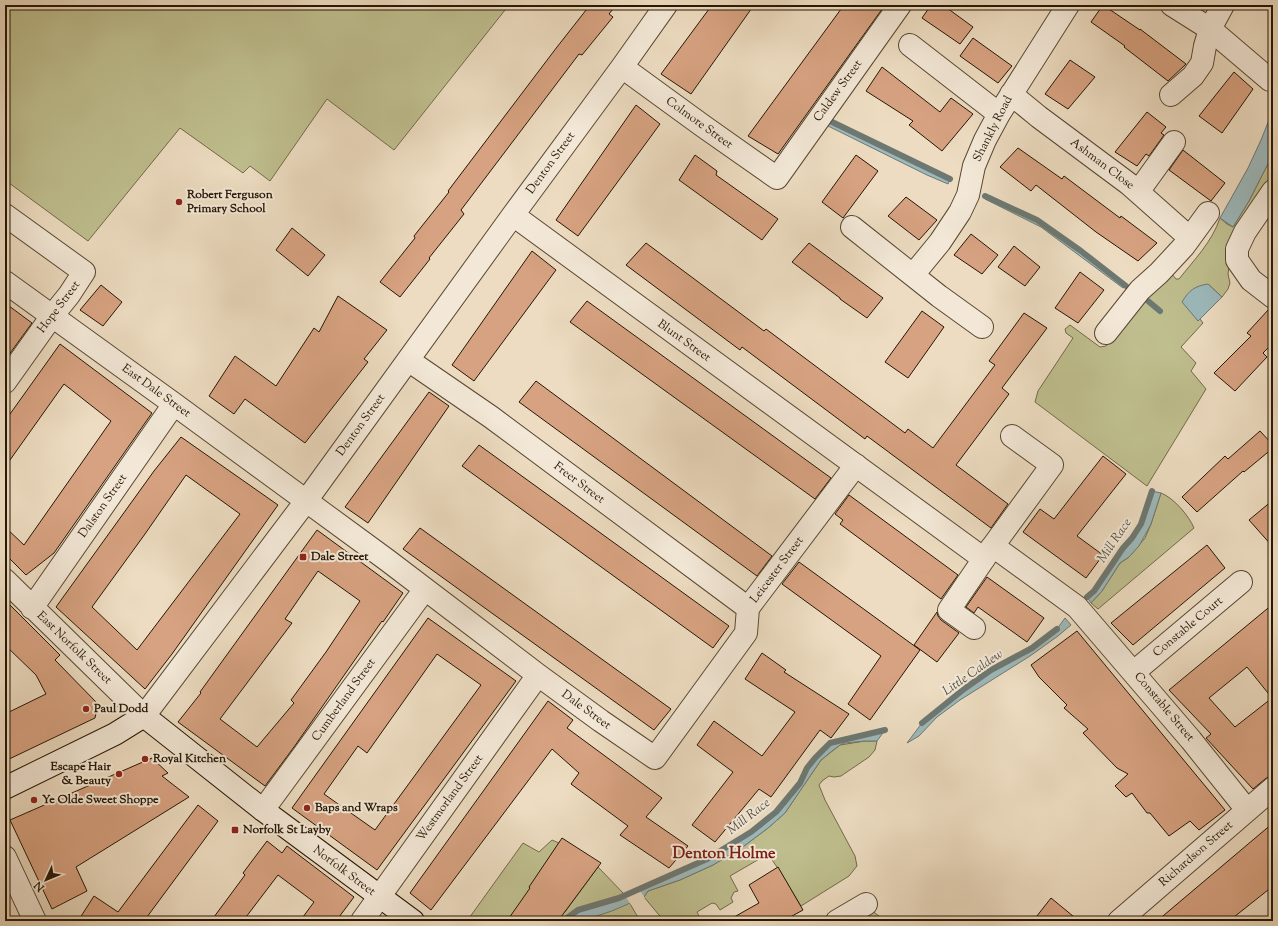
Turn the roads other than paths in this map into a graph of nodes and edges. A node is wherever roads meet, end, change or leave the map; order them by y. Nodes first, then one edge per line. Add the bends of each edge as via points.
1 (666, 5) edge
2 (900, 5) edge
3 (1068, 5) edge
4 (1172, 5) edge
5 (1222, 5) edge
6 (1210, 29) junction
7 (910, 45) dead end
8 (622, 67) junction
9 (1270, 80) dead end
10 (1011, 94) junction
11 (1171, 95) dead end
12 (999, 114) junction
13 (1174, 142) dead end
14 (776, 178) joint
15 (1273, 191) edge
16 (1138, 192) junction
17 (1208, 214) dead end
18 (5, 215) edge
19 (513, 215) junction
20 (852, 227) dead end
21 (1190, 238) junction
22 (913, 275) junction
23 (5, 282) edge
24 (1273, 298) edge
25 (52, 316) junction
26 (982, 326) dead end
27 (1106, 333) dead end
28 (408, 360) junction
29 (5, 382) edge
30 (174, 404) junction
31 (1012, 436) dead end
32 (856, 465) junction
33 (306, 501) junction
34 (984, 553) junction
35 (5, 580) edge
36 (1241, 582) dead end
37 (425, 589) junction
38 (32, 608) junction
39 (748, 608) junction
40 (974, 628) dead end
41 (1134, 672) junction
42 (538, 675) junction
43 (144, 716) junction
44 (655, 758) joint
45 (5, 788) edge
46 (1273, 788) edge
47 (263, 810) junction
48 (1247, 810) junction
49 (5, 857) edge
50 (380, 897) junction
51 (866, 904) dead end
52 (35, 921) edge
53 (362, 921) edge
54 (413, 921) edge
55 (837, 921) edge
56 (1119, 921) edge

1 - 8 street, Denton Street
2 - 14 street, Caldew Street
3 - 10 street, Shankly Road
4 - 6 street
5 - 6 street
6 - 9 street
6 - 11 street via 1202,63 1193,76
7 - 12 street
8 - 14 street, Colmore Street
8 - 19 street, Denton Street
10 - 12 street, Shankly Road
10 - 16 street, Ashman Close
12 - 22 street, Shankly Road via 974,166 968,195 960,212
13 - 16 street
15 - 24 street via 1245,232 1237,249 1237,260 1251,280
16 - 21 street, Ashman Close
17 - 21 street
18 - 25 street, Hope Street via 84,272
19 - 28 street, Denton Street
19 - 32 street, Blunt Street
20 - 22 street
21 - 27 street via 1171,261 1140,290
22 - 26 street
23 - 25 street, East Dale Street
25 - 29 street, Hope Street
25 - 30 street, East Dale Street
28 - 33 street, Denton Street
28 - 39 street, Freer Street via 491,417
30 - 33 street, East Dale Street
30 - 38 street, Dalston Street
31 - 34 street via 1052,465
32 - 34 street, Blunt Street
32 - 39 street, Leicester Street
33 - 37 street, Dale Street
33 - 43 street, Denton Street
34 - 40 street via 949,610
34 - 41 street, Constable Street via 1078,607
35 - 38 street, East Norfolk Street
36 - 41 street, Constable Court
37 - 42 street, Dale Street
37 - 47 street, Cumberland Street
38 - 43 street, East Norfolk Street
39 - 44 street, Leicester Street via 746,633
41 - 48 street, Constable Street
42 - 44 street, Dale Street
42 - 50 street, Westmorland Street
43 - 45 street, Denton Street via 116,734
43 - 47 street, Norfolk Street
46 - 48 street, Richardson Street
47 - 50 street, Norfolk Street
48 - 56 street, Richardson Street
49 - 52 street
50 - 53 street, Westmorland Street
50 - 54 street, Norfolk Street
51 - 55 street

